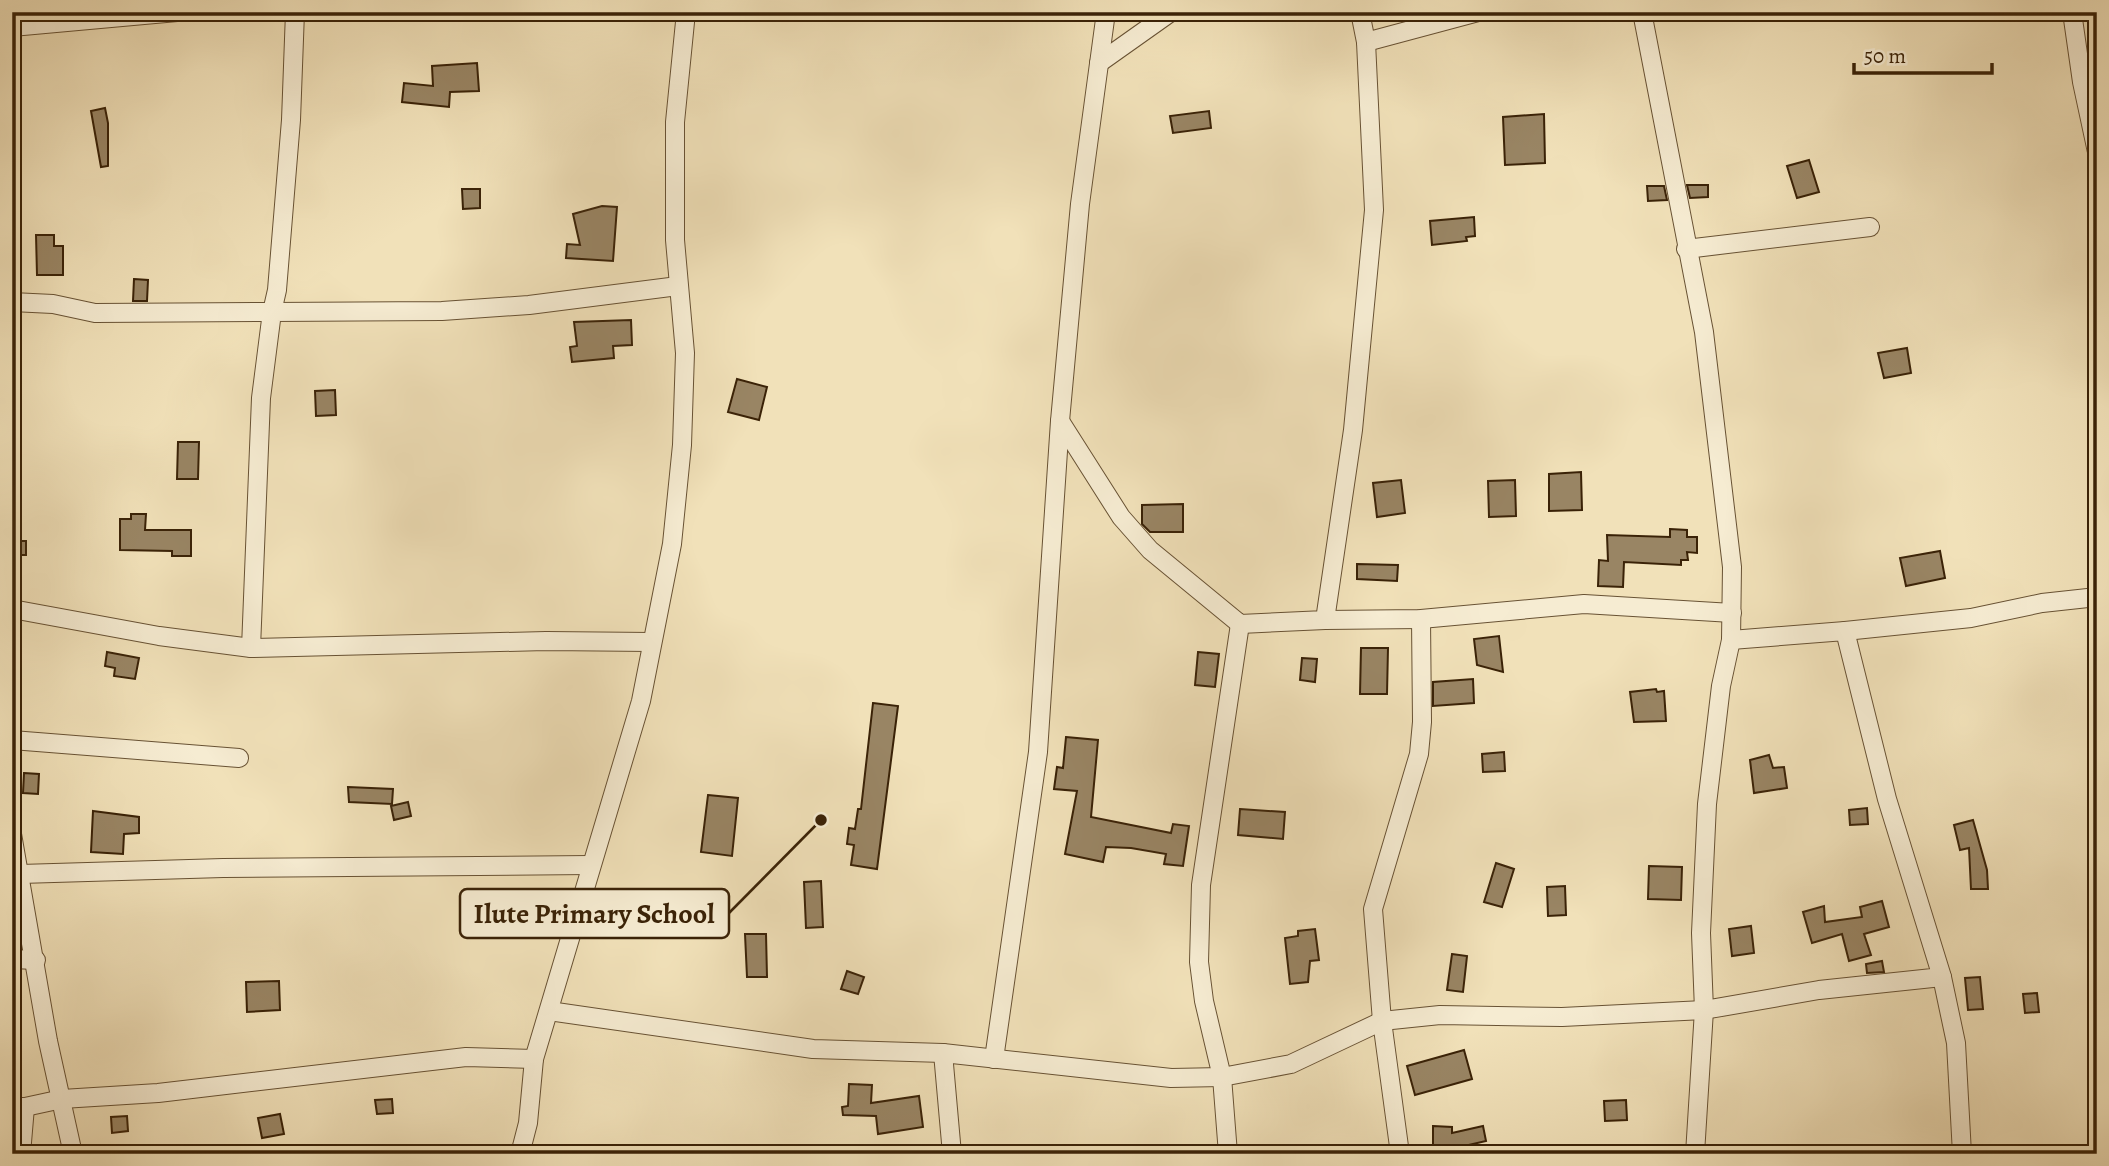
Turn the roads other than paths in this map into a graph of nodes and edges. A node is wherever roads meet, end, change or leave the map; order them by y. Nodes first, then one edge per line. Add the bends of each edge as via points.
1 (177, 12) edge
2 (295, 12) edge
3 (686, 12) edge
4 (1107, 12) edge
5 (1171, 12) edge
6 (1360, 12) edge
7 (1478, 12) edge
8 (1642, 12) edge
9 (2072, 12) edge
10 (12, 27) edge
11 (1366, 42) junction
12 (1099, 63) junction
13 (2097, 152) edge
14 (1870, 227) dead end
15 (1686, 249) junction
16 (678, 286) junction
17 (12, 302) edge
18 (272, 312) junction
19 (1060, 421) junction
20 (2097, 597) edge
21 (12, 609) edge
22 (1731, 613) junction
23 (1421, 619) junction
24 (1325, 620) junction
25 (1240, 624) junction
26 (1844, 631) junction
27 (1731, 640) junction
28 (651, 642) junction
29 (251, 648) junction
30 (12, 740) edge
31 (239, 758) dead end
32 (12, 834) edge
33 (590, 865) junction
34 (20, 874) junction
35 (12, 959) edge
36 (36, 960) junction
37 (1942, 977) junction
38 (1704, 1010) junction
39 (549, 1011) junction
40 (1382, 1021) junction
41 (943, 1053) junction
42 (534, 1059) junction
43 (994, 1059) junction
44 (1222, 1077) junction
45 (62, 1099) junction
46 (19, 1107) edge
47 (21, 1154) edge
48 (73, 1154) edge
49 (520, 1154) edge
50 (953, 1154) edge
51 (1228, 1154) edge
52 (1400, 1154) edge
53 (1695, 1154) edge
54 (1962, 1154) edge

1 - 10 street
2 - 18 street via 291,120
3 - 16 street via 675,122
4 - 12 street
5 - 12 street
6 - 11 street
7 - 11 street
8 - 15 street
9 - 13 street
11 - 24 street via 1374,210 1353,430
12 - 19 street via 1080,204
14 - 15 street
15 - 22 street via 1716,418 1732,567
16 - 18 street via 529,306
16 - 28 street via 685,353 682,445 672,544
17 - 18 street via 95,313
18 - 29 street via 261,398
19 - 25 street via 1121,517 1150,550
19 - 43 street via 1038,751
20 - 26 street via 1972,618
21 - 29 street
22 - 23 street via 1584,604
22 - 27 street
23 - 24 street
23 - 40 street via 1419,754 1373,909
24 - 25 street
25 - 44 street via 1201,885 1201,975
26 - 27 street
26 - 37 street via 1881,779
27 - 38 street via 1707,804 1701,933
28 - 29 street
28 - 33 street via 619,782
30 - 31 street
32 - 34 street
33 - 34 street
33 - 39 street
34 - 36 street
35 - 36 street
36 - 45 street
37 - 38 street via 1819,990
37 - 54 street via 1955,1043
38 - 40 street via 1562,1017 1440,1015
38 - 53 street
39 - 41 street via 813,1049
39 - 42 street
40 - 44 street via 1291,1064
40 - 52 street
41 - 43 street
41 - 50 street
42 - 45 street via 466,1056 158,1093
42 - 49 street
43 - 44 street via 1171,1078
44 - 51 street
45 - 46 street
45 - 48 street
46 - 47 street

